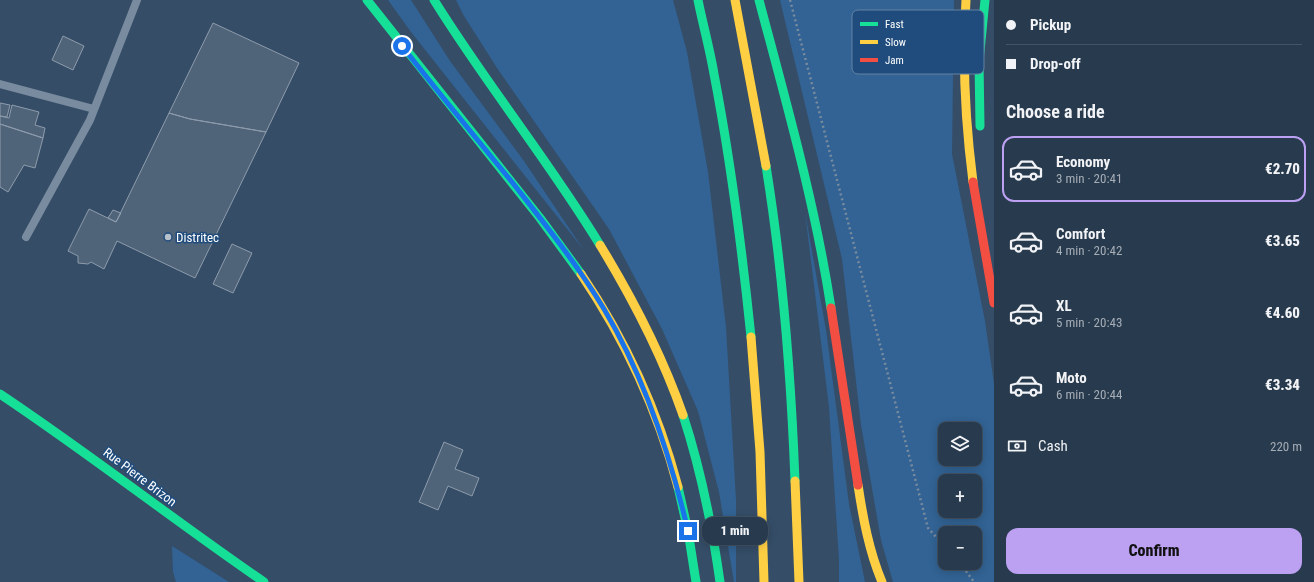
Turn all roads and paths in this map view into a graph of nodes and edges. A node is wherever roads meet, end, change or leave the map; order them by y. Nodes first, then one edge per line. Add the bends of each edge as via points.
1 (137, 0) edge
2 (367, 0) edge
3 (434, 0) edge
4 (698, 0) edge
5 (735, 0) edge
6 (759, 0) edge
7 (790, 0) edge
8 (966, 0) edge
9 (985, 0) edge
10 (965, 10) edge
11 (984, 10) edge
12 (964, 74) edge
13 (979, 74) edge
14 (0, 84) edge
15 (94, 109) junction
16 (980, 138) dead end
17 (981, 169) dead end
18 (981, 231) junction
19 (26, 237) dead end
20 (994, 303) edge
21 (0, 394) edge
22 (938, 539) edge
23 (965, 570) edge
24 (264, 582) edge
25 (696, 582) edge
26 (720, 582) edge
27 (764, 582) edge
28 (798, 582) edge
29 (882, 582) edge
30 (974, 582) edge

1 - 15 lane
2 - 25 main road via 533,208 604,309 647,397 666,448 688,531
3 - 26 main road via 589,227 643,320 676,395 696,456 715,544
4 - 27 main road via 726,141 742,260 760,452
5 - 28 main road via 763,146 779,254 788,342
6 - 29 main road via 817,227 862,513 870,550
7 - 22 path via 928,528
8 - 10 main road
9 - 11 main road
12 - 18 main road via 969,155
13 - 16 main road
14 - 15 lane
15 - 19 lane
17 - 18 main road
18 - 20 main road
21 - 24 main road, Rue Pierre Brizon via 77,446 198,537
23 - 30 path

